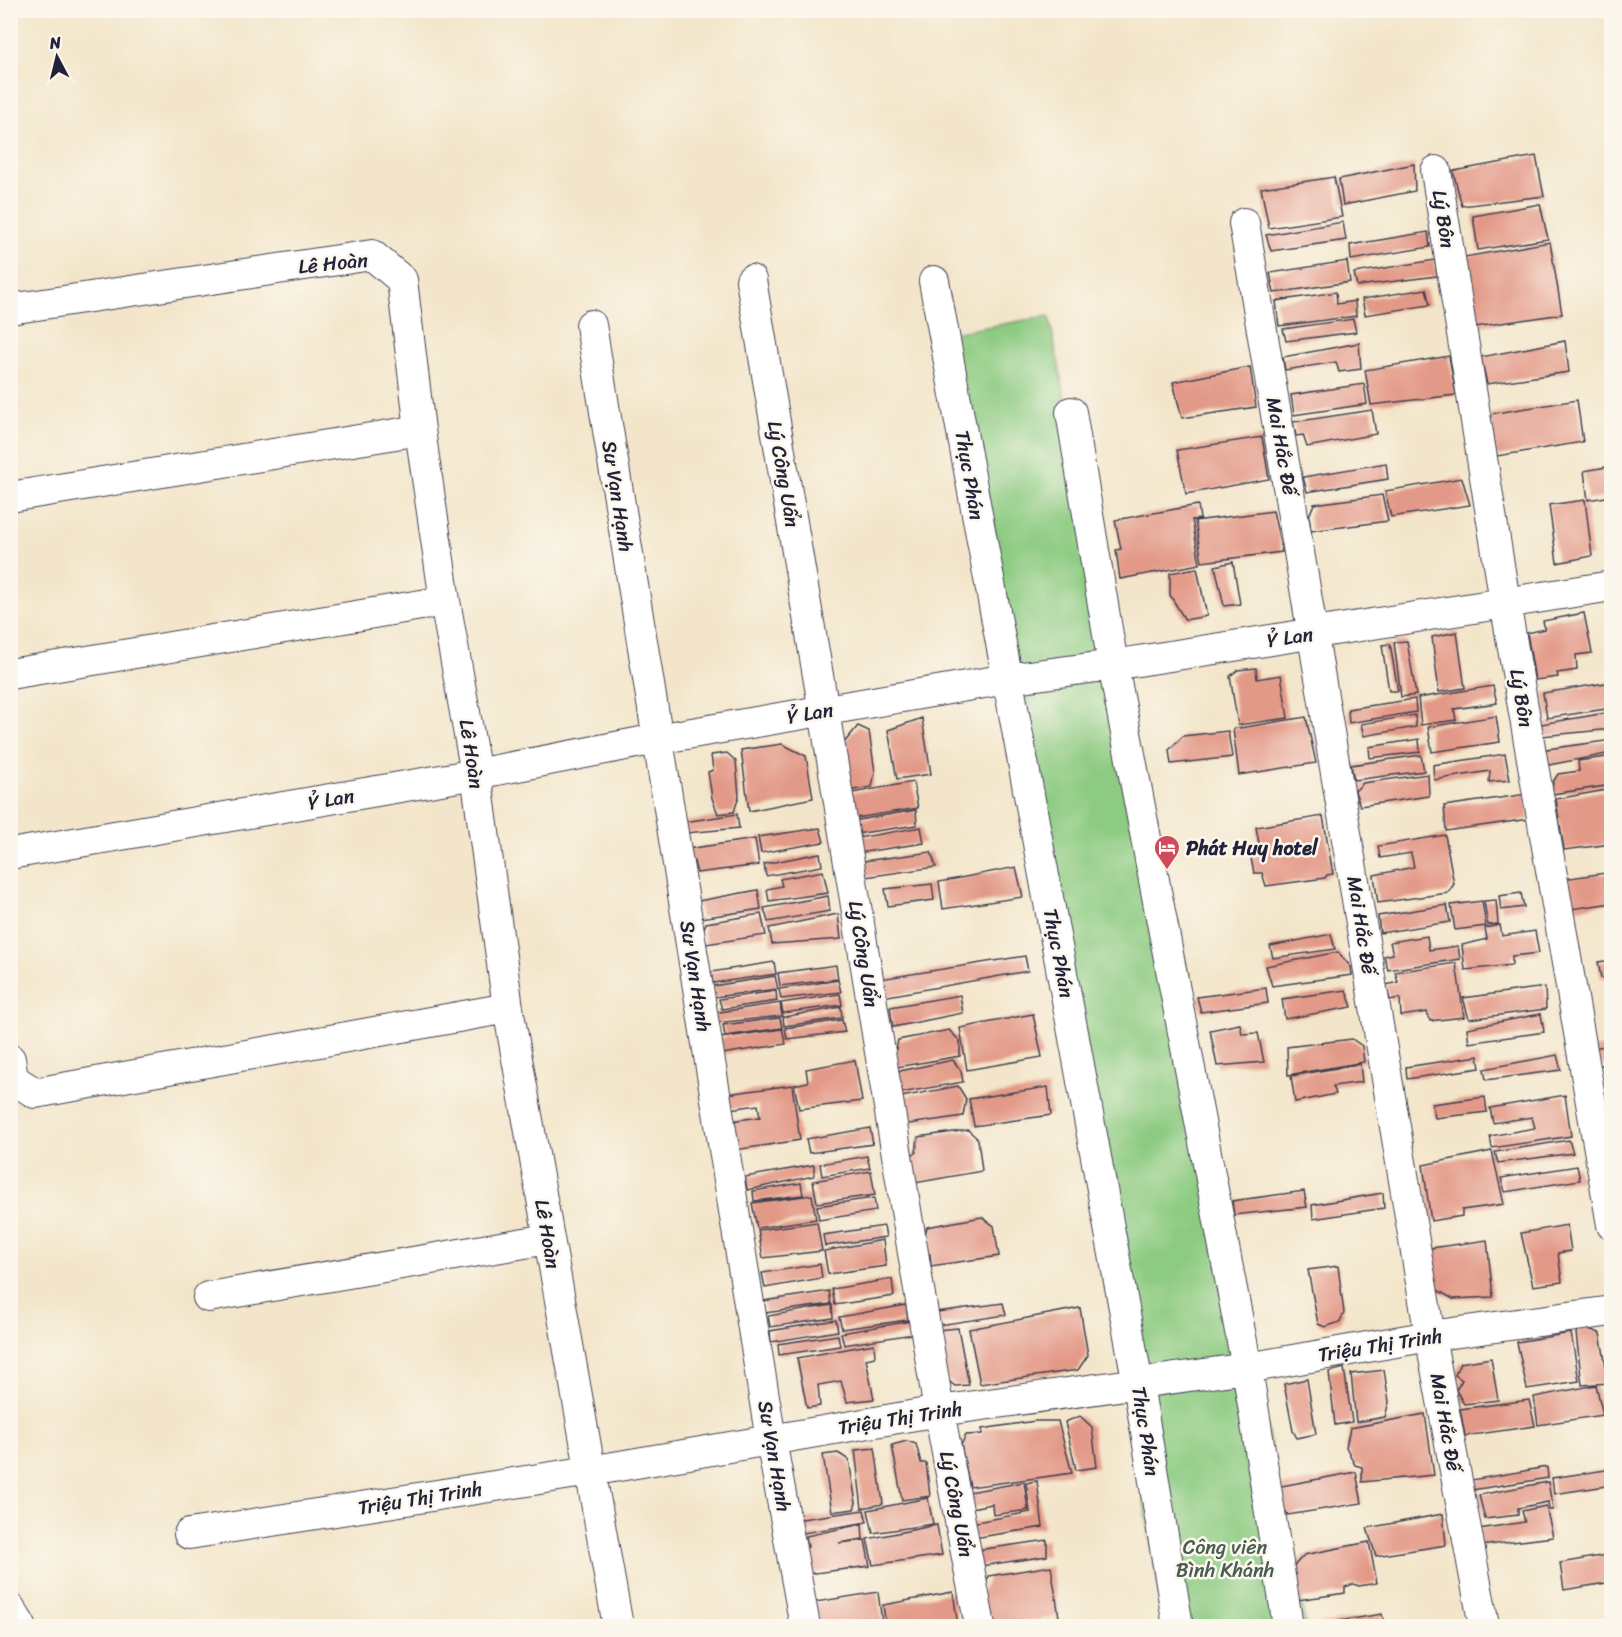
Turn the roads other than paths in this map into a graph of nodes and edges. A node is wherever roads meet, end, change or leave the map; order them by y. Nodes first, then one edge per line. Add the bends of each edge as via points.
1 (1436, 171) dead end
2 (1244, 223) dead end
3 (751, 280) dead end
4 (934, 281) dead end
5 (10, 309) edge
6 (591, 325) dead end
7 (1071, 412) dead end
8 (420, 430) junction
9 (10, 497) edge
10 (1611, 586) edge
11 (445, 601) junction
12 (1505, 602) junction
13 (1313, 633) junction
14 (1113, 664) junction
15 (10, 674) edge
16 (1007, 679) junction
17 (824, 711) junction
18 (657, 739) junction
19 (476, 774) junction
20 (10, 854) edge
21 (508, 1008) junction
22 (10, 1059) edge
23 (1611, 1225) edge
24 (548, 1239) junction
25 (208, 1297) dead end
26 (1611, 1311) edge
27 (1430, 1336) junction
28 (1247, 1368) junction
29 (1138, 1383) junction
30 (939, 1411) junction
31 (771, 1440) junction
32 (590, 1471) junction
33 (189, 1534) dead end
34 (10, 1608) edge
35 (21, 1626) edge
36 (618, 1626) edge
37 (806, 1626) edge
38 (980, 1626) edge
39 (1178, 1626) edge
40 (1288, 1626) edge
41 (1484, 1626) edge

1 - 12 street, Lý Bôn
2 - 13 street, Mai Hắc Đế
3 - 17 street, Lý Công Uẩn
4 - 16 street, Thục Phán
5 - 8 street, Lê Hoàn via 372,255 402,280
6 - 18 street, Sư Vạn Hạnh
7 - 14 street
8 - 9 street
8 - 11 street, Lê Hoàn
10 - 12 street, Ỷ Lan
11 - 15 street
11 - 19 street, Lê Hoàn
12 - 13 street, Ỷ Lan
12 - 23 street, Lý Bôn
13 - 14 street, Ỷ Lan
13 - 27 street, Mai Hắc Đế
14 - 16 street, Ỷ Lan
14 - 28 street
16 - 17 street, Ỷ Lan
16 - 29 street, Thục Phán
17 - 18 street, Ỷ Lan
17 - 30 street, Lý Công Uẩn
18 - 19 street, Ỷ Lan
18 - 31 street, Sư Vạn Hạnh
19 - 20 street, Ỷ Lan
19 - 21 street, Lê Hoàn
21 - 22 street via 35,1093 13,1079
21 - 24 street, Lê Hoàn
24 - 25 street
24 - 32 street, Lê Hoàn
26 - 27 street, Triệu Thị Trinh
27 - 28 street, Triệu Thị Trinh
27 - 41 street, Mai Hắc Đế
28 - 29 street, Triệu Thị Trinh
28 - 40 street
29 - 30 street, Triệu Thị Trinh
29 - 39 street, Thục Phán
30 - 31 street, Triệu Thị Trinh
30 - 38 street, Lý Công Uẩn
31 - 32 street, Triệu Thị Trinh
31 - 37 street, Sư Vạn Hạnh
32 - 33 street, Triệu Thị Trinh
32 - 36 street, Lê Hoàn
34 - 35 street

